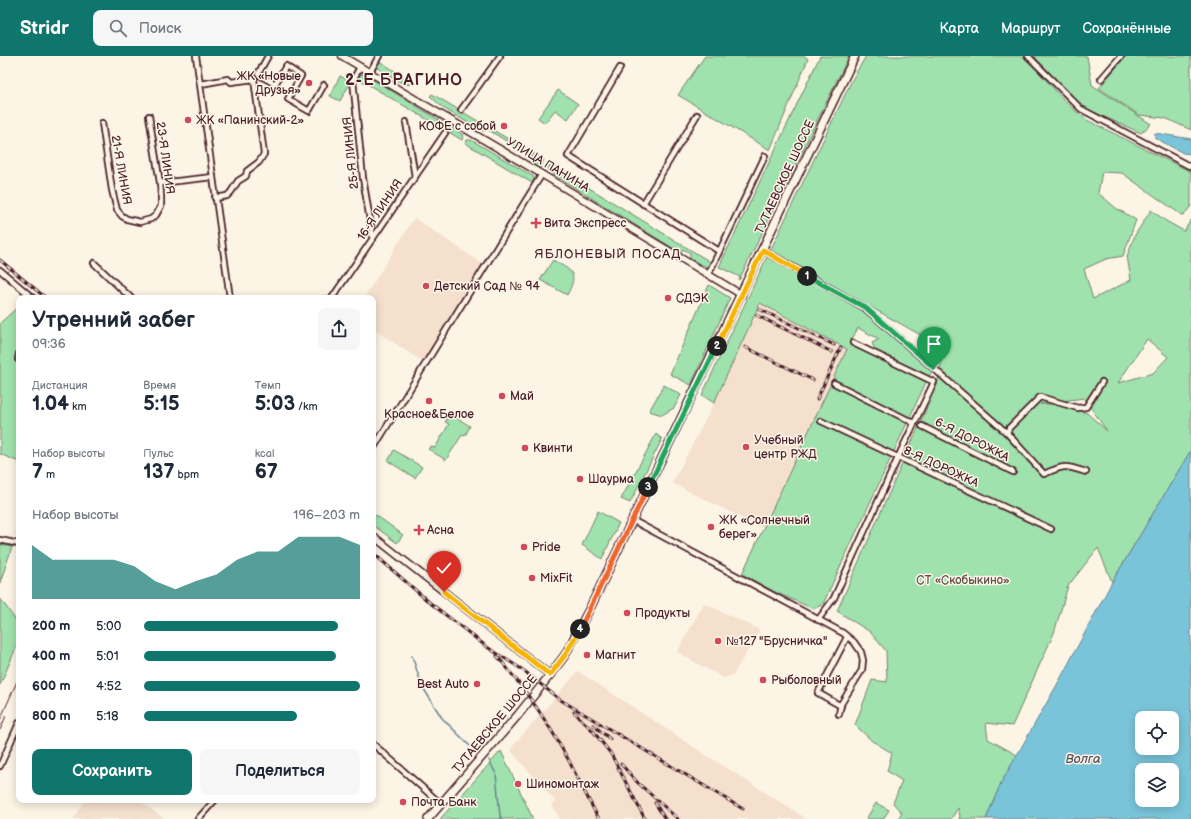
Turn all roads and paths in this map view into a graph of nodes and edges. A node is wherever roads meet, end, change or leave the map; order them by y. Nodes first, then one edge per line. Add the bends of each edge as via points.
1 (196, 56) edge
2 (268, 56) edge
3 (344, 56) edge
4 (379, 56) edge
5 (500, 56) edge
6 (855, 56) edge
7 (1028, 56) edge
8 (1121, 56) edge
9 (360, 67) junction
10 (620, 68) dead end
11 (370, 72) junction
12 (1101, 79) dead end
13 (201, 84) junction
14 (324, 85) dead end
15 (461, 110) dead end
16 (697, 115) dead end
17 (149, 116) dead end
18 (406, 122) dead end
19 (102, 123) dead end
20 (445, 133) dead end
21 (765, 156) dead end
22 (1191, 168) edge
23 (542, 174) junction
24 (213, 177) junction
25 (414, 177) junction
26 (160, 183) junction
27 (215, 198) junction
28 (643, 204) junction
29 (146, 220) joint
30 (373, 239) junction
31 (763, 250) junction
32 (720, 251) junction
33 (94, 263) dead end
34 (0, 270) edge
35 (708, 275) junction
36 (29, 295) edge
37 (128, 295) edge
38 (230, 295) edge
39 (334, 295) edge
40 (742, 295) junction
41 (853, 342) dead end
42 (1102, 382) dead end
43 (834, 383) dead end
44 (821, 421) dead end
45 (914, 423) junction
46 (922, 426) dead end
47 (1008, 433) junction
48 (376, 444) edge
49 (898, 458) junction
50 (1013, 472) dead end
51 (1086, 472) dead end
52 (632, 520) junction
53 (1052, 529) dead end
54 (376, 538) edge
55 (0, 540) edge
56 (16, 543) edge
57 (818, 620) junction
58 (847, 637) junction
59 (550, 675) junction
60 (841, 706) junction
61 (839, 714) dead end
62 (16, 730) edge
63 (376, 747) edge
64 (0, 766) edge
65 (212, 803) edge
66 (441, 804) junction
67 (198, 819) edge
68 (428, 819) edge

1 - 13 street
2 - 14 street via 258,74 275,84 286,66 301,76 288,99 309,111
3 - 9 street, УЛИЦА ПАНИНА
4 - 11 street
5 - 15 street
6 - 31 main road, ТУТАЕВСКОЕ ШОССЕ
7 - 22 street via 1081,109
8 - 12 street
9 - 11 street, УЛИЦА ПАНИНА
9 - 30 street, 25-Я ЛИНИЯ via 353,80 363,178
10 - 28 street via 568,156
11 - 23 street, УЛИЦА ПАНИНА
13 - 24 street
13 - 27 street via 228,79 231,82 254,79 264,154 227,196
16 - 28 street
17 - 26 street, 23-Я ЛИНИЯ
18 - 25 street
19 - 29 street, 21-Я ЛИНИЯ via 117,210 122,216 133,221
20 - 25 street, 16-Я ЛИНИЯ
21 - 32 street
23 - 35 street, УЛИЦА ПАНИНА
23 - 48 street
24 - 26 street
24 - 27 street
25 - 30 street, 16-Я ЛИНИЯ
26 - 29 street, 23-Я ЛИНИЯ via 159,210 152,219
27 - 38 street
28 - 32 street
30 - 39 street, 16-Я ЛИНИЯ
31 - 40 main road, ТУТАЕВСКОЕ ШОССЕ
31 - 47 street via 866,308
32 - 35 street
33 - 37 street
34 - 36 street
35 - 40 street, УЛИЦА ПАНИНА
40 - 52 main road, ТУТАЕВСКОЕ ШОССЕ
41 - 45 street via 934,382
42 - 47 street via 1086,407 1078,408 1040,397 1009,428
43 - 45 street
44 - 49 street, 8-Я ДОРОЖКА
45 - 49 street
46 - 50 street, 6-Я ДОРОЖКА
47 - 51 street via 1044,474 1060,466
49 - 53 street, 8-Я ДОРОЖКА
49 - 57 street via 834,598
52 - 57 street
52 - 59 main road, ТУТАЕВСКОЕ ШОССЕ via 580,629
54 - 59 street
55 - 56 street
57 - 58 street
58 - 60 street via 861,652 863,660 862,670
58 - 60 street via 818,693
59 - 66 main road, ТУТАЕВСКОЕ ШОССЕ
60 - 61 street
62 - 64 street
63 - 66 street
65 - 67 street
66 - 68 main road, ТУТАЕВСКОЕ ШОССЕ

